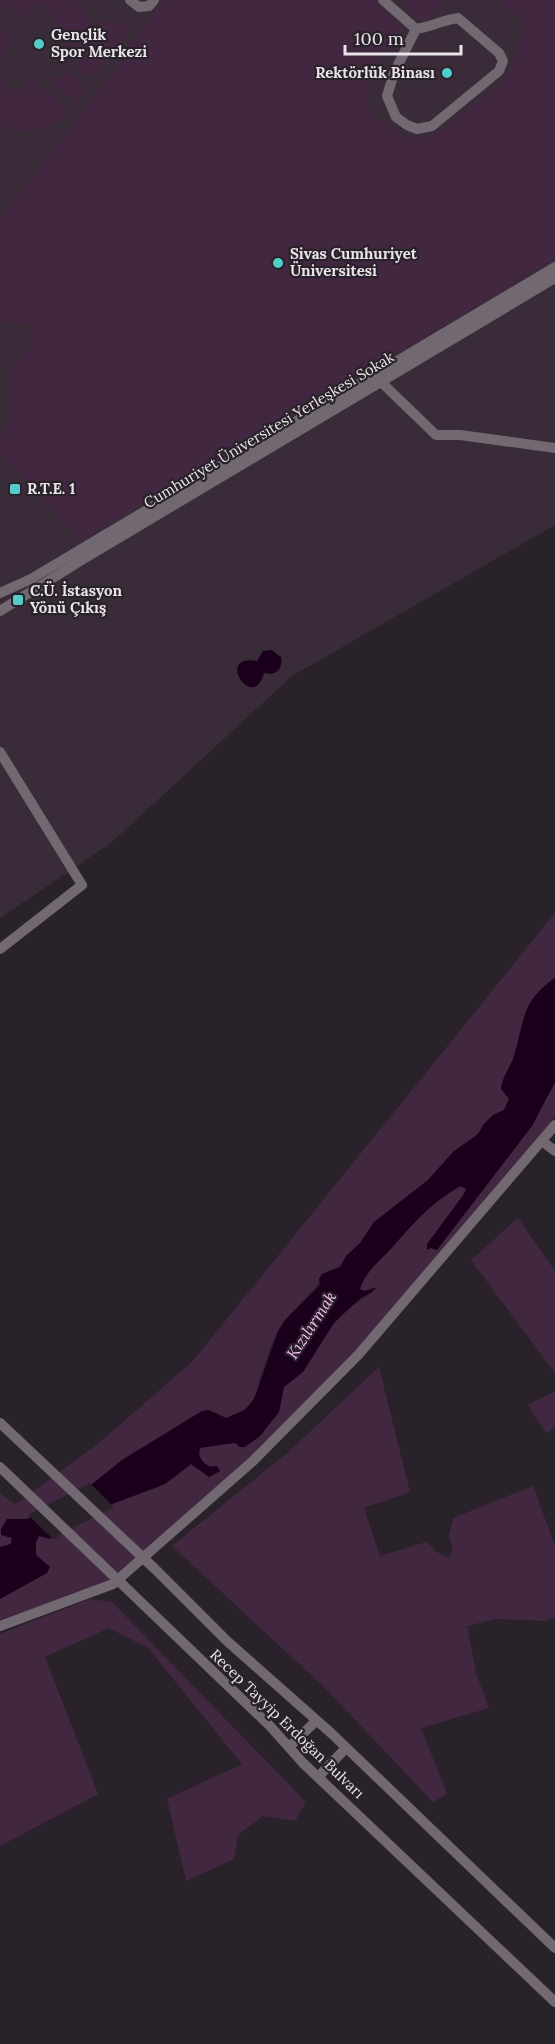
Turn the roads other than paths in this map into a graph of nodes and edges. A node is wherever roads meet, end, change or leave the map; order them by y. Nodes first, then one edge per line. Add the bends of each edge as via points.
1 (130, 0) edge
2 (154, 0) edge
3 (383, 0) edge
4 (416, 28) junction
5 (555, 267) edge
6 (555, 278) edge
7 (380, 381) junction
8 (555, 448) edge
9 (0, 593) edge
10 (0, 611) edge
11 (0, 752) edge
12 (0, 948) edge
13 (555, 1125) edge
14 (542, 1141) junction
15 (555, 1151) edge
16 (0, 1423) edge
17 (0, 1467) edge
18 (0, 1626) edge
19 (316, 1721) junction
20 (289, 1747) junction
21 (346, 1748) junction
22 (318, 1777) junction
23 (555, 1948) edge
24 (555, 2002) edge

1 - 2 street via 139,7 149,6
3 - 4 street
4 - 4 street via 387,96 396,117 417,129 432,126 499,71 503,61 499,53 458,18
5 - 9 street, Cumhuriyet Üniversitesi Yerleşkesi Sokak via 32,579
6 - 7 street, Cumhuriyet Üniversitesi Yerleşkesi Sokak
7 - 8 street via 436,435
7 - 10 street, Cumhuriyet Üniversitesi Yerleşkesi Sokak
11 - 12 street via 82,885
13 - 14 street
14 - 15 street
14 - 18 street via 359,1354 253,1461 113,1584
16 - 19 street, Recep Tayyip Erdoğan Bulvarı
17 - 20 street, Recep Tayyip Erdoğan Bulvarı
19 - 20 street
19 - 21 street, Recep Tayyip Erdoğan Bulvarı
20 - 22 street, Recep Tayyip Erdoğan Bulvarı
21 - 22 street
21 - 23 street, Recep Tayyip Erdoğan Bulvarı
22 - 24 street, Recep Tayyip Erdoğan Bulvarı

